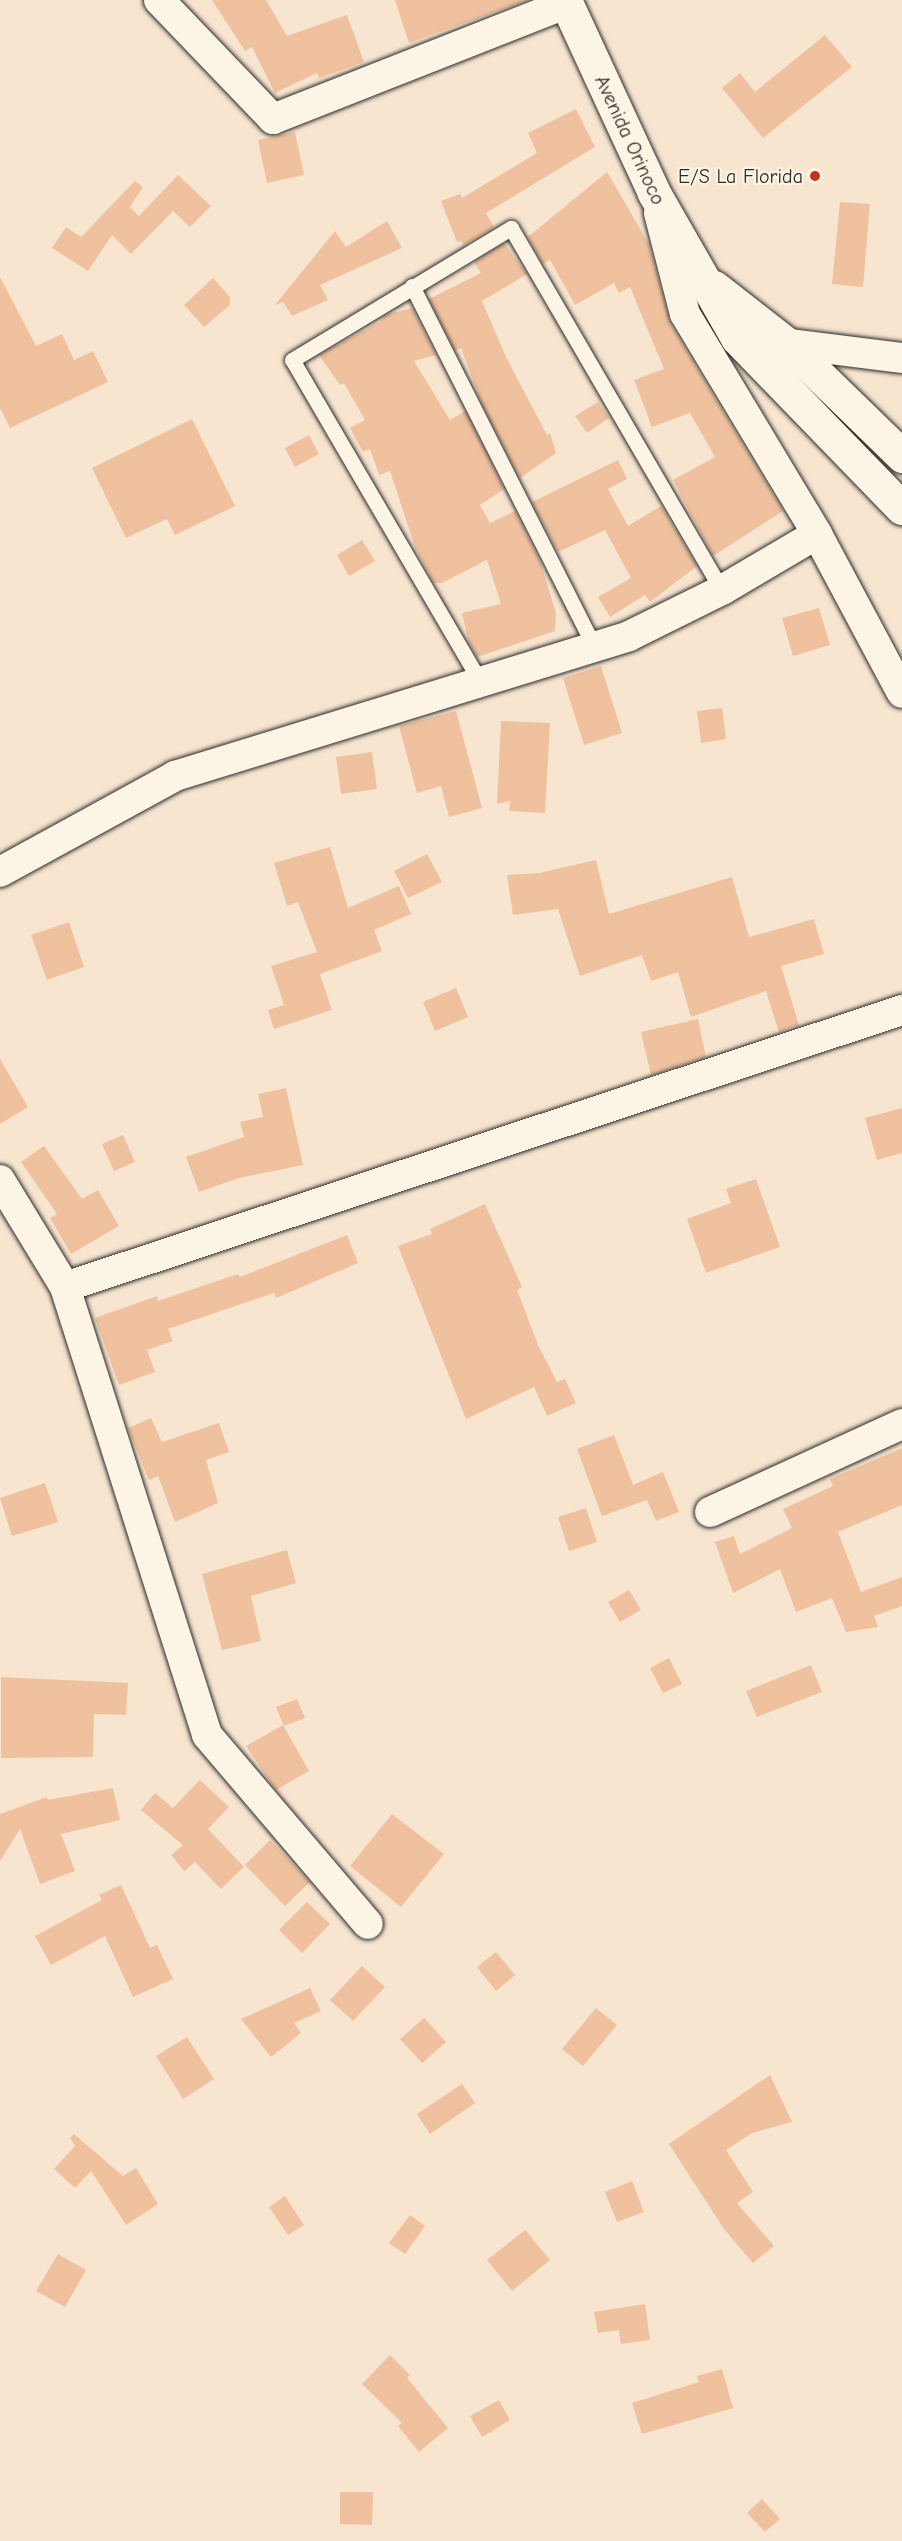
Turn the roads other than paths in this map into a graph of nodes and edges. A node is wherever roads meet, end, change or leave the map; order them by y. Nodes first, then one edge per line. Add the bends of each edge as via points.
1 (159, 0) edge
2 (566, 1) edge
3 (654, 193) junction
4 (701, 277) junction
5 (412, 286) junction
6 (737, 338) junction
7 (787, 344) junction
8 (902, 358) edge
9 (902, 456) edge
10 (902, 508) edge
11 (817, 534) junction
12 (722, 590) junction
13 (594, 646) junction
14 (481, 683) junction
15 (902, 693) edge
16 (0, 872) edge
17 (902, 1010) edge
18 (0, 1180) edge
19 (65, 1287) junction
20 (902, 1424) edge
21 (710, 1512) dead end
22 (368, 1924) dead end

1 - 2 street via 273,119
2 - 3 street, Avenida Orinoco
3 - 4 street, Avenida Orinoco
3 - 11 street via 685,314
4 - 6 street, Avenida Orinoco
4 - 7 street, Avenida Orinoco
5 - 12 lane via 511,228
5 - 13 lane
5 - 14 lane via 292,360
6 - 7 street
6 - 10 street, Avenida Orinoco
7 - 8 street
7 - 9 street, Avenida Orinoco
11 - 12 street
11 - 15 street
12 - 13 street via 629,636
13 - 14 street
14 - 16 street via 175,776
17 - 19 street
18 - 19 street
19 - 22 street via 207,1735
20 - 21 street

